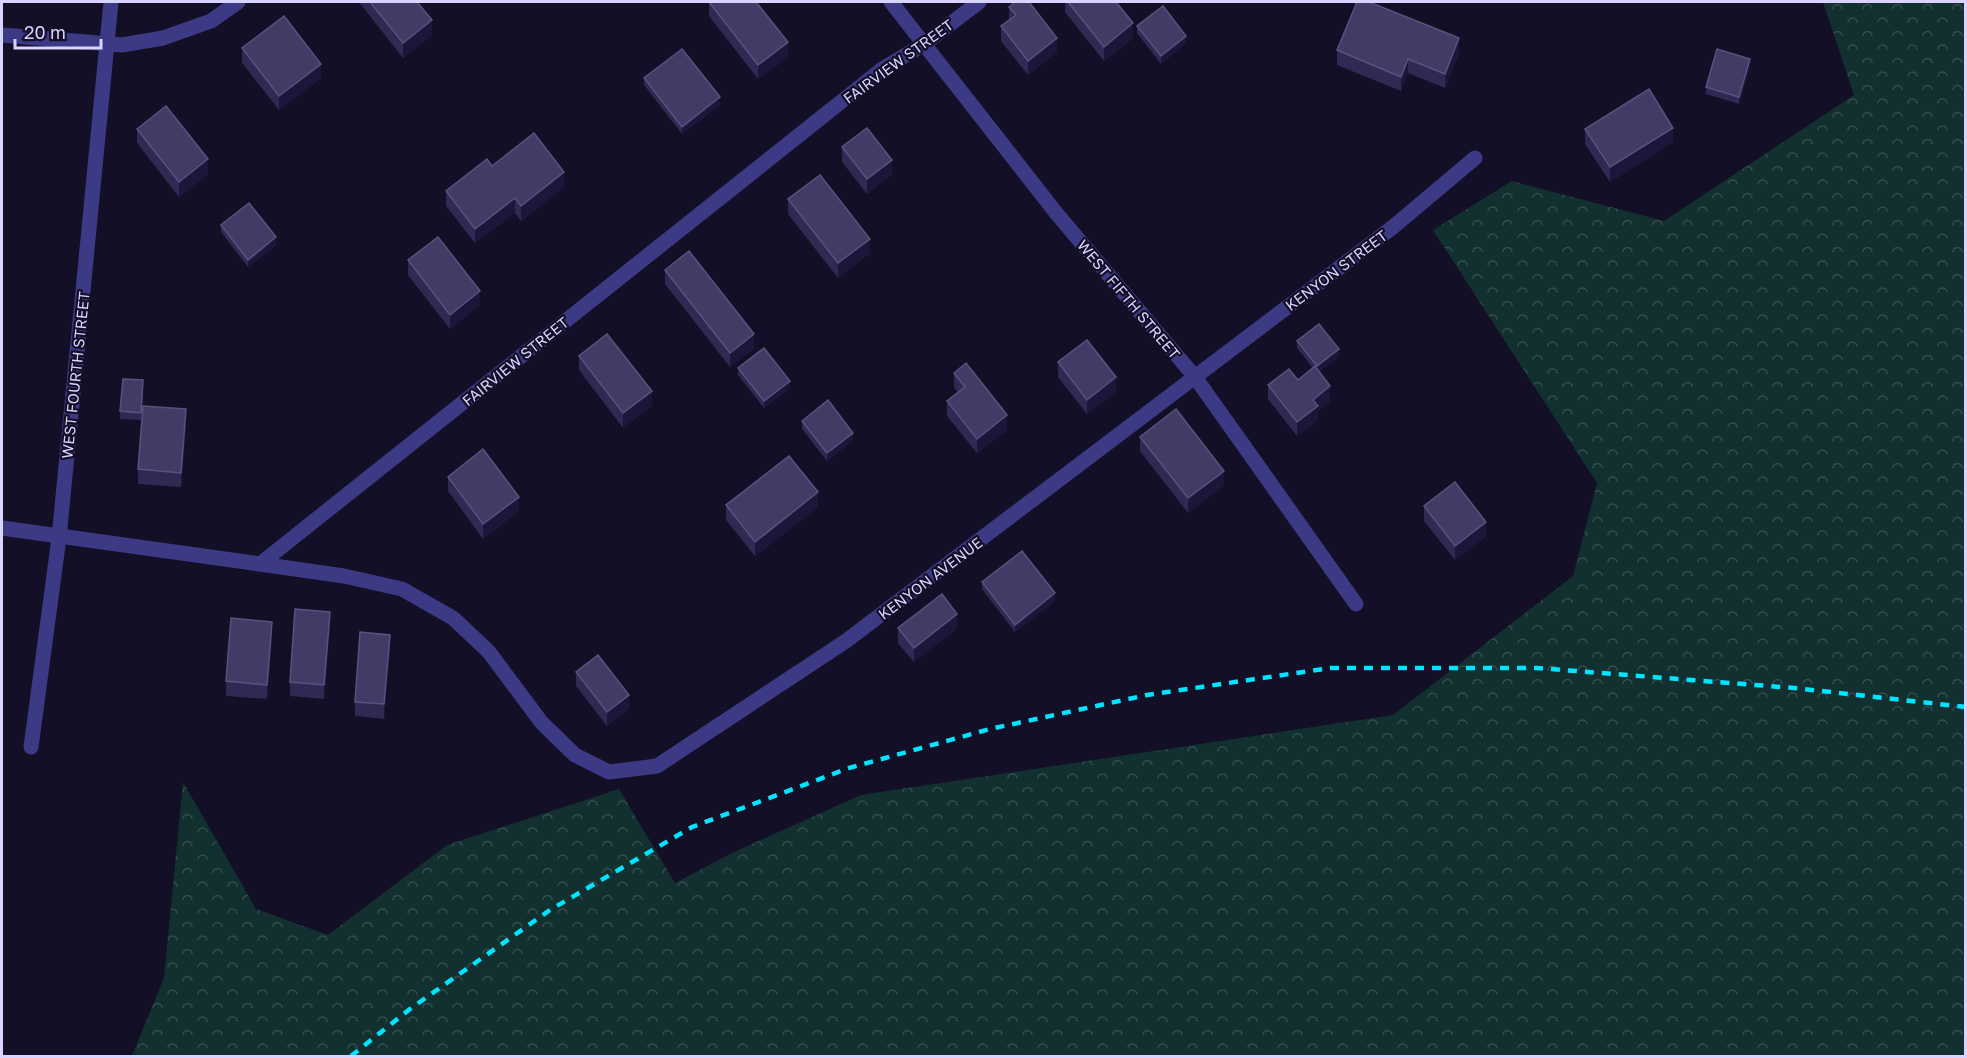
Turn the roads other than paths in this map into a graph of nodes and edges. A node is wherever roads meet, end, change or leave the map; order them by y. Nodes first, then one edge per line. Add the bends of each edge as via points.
1 (111, 2) edge
2 (238, 2) edge
3 (891, 2) edge
4 (979, 2) edge
5 (2, 35) edge
6 (924, 44) junction
7 (107, 45) junction
8 (1475, 158) dead end
9 (1195, 377) junction
10 (2, 528) edge
11 (59, 537) junction
12 (260, 564) junction
13 (1356, 604) dead end
14 (32, 747) dead end

1 - 7 street, WEST FOURTH STREET
2 - 7 street via 211,21 163,38
3 - 6 street, WEST FIFTH STREET
4 - 6 street, FAIRVIEW STREET
5 - 7 street
6 - 9 street, WEST FIFTH STREET via 1057,214
6 - 12 street, FAIRVIEW STREET via 881,70
7 - 11 street, WEST FOURTH STREET
8 - 9 street, KENYON STREET via 1393,227
9 - 12 street, KENYON AVENUE via 846,641 657,766 609,772 575,755 542,723 489,652 453,618 402,589
9 - 13 street, WEST FIFTH STREET
10 - 11 street
11 - 12 street
11 - 14 street, WEST FOURTH STREET

